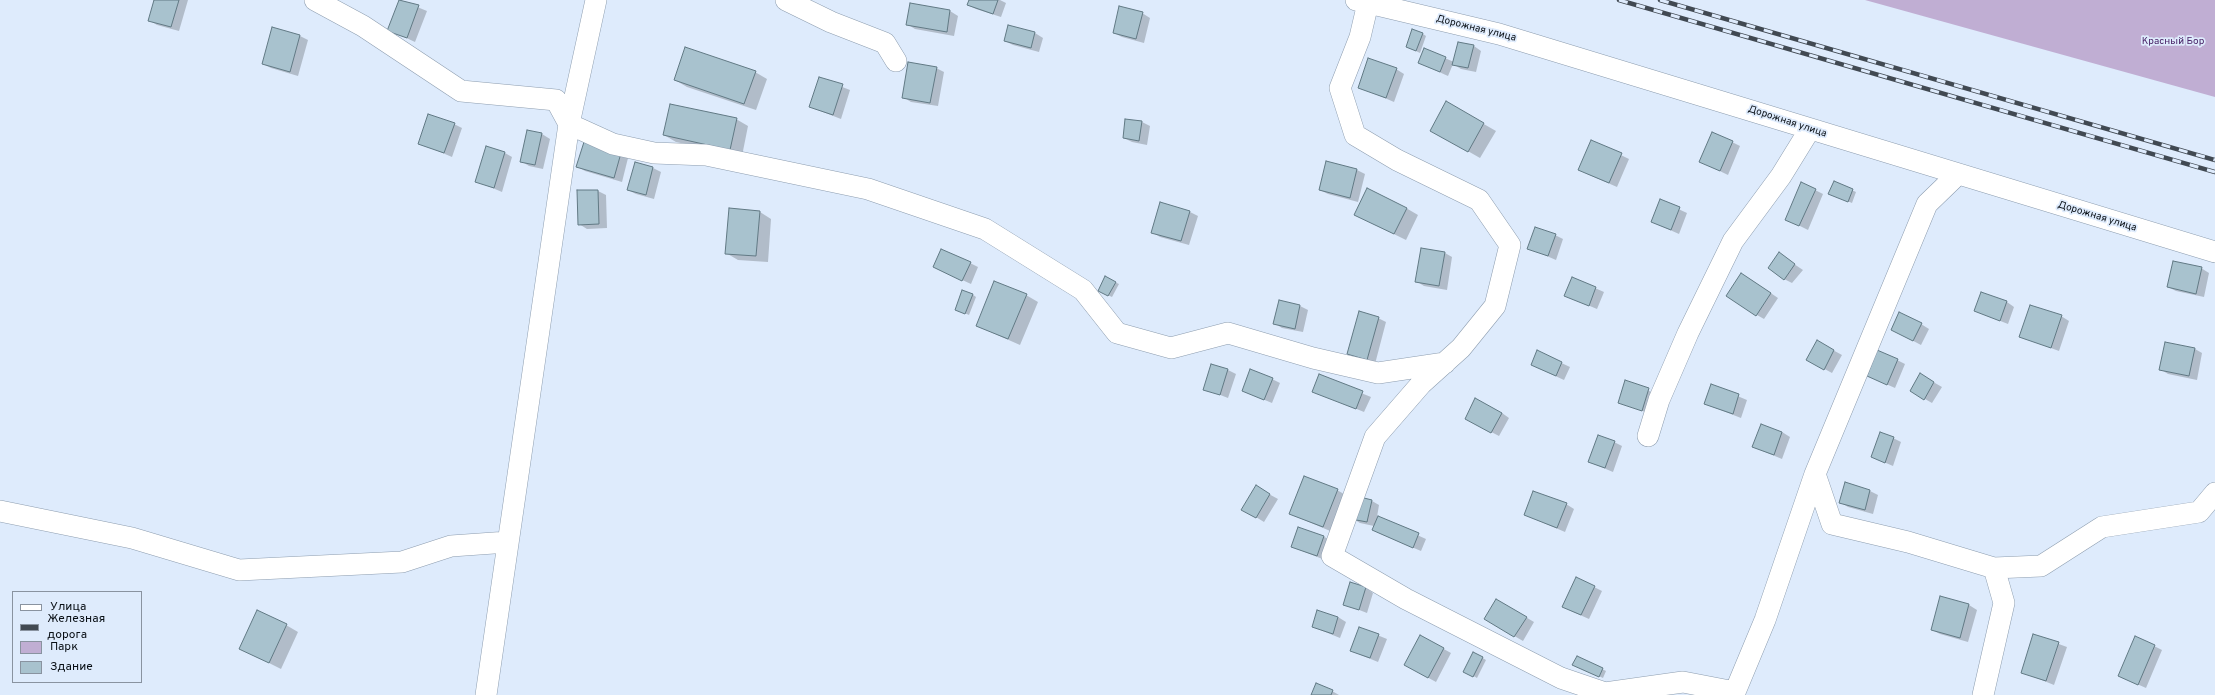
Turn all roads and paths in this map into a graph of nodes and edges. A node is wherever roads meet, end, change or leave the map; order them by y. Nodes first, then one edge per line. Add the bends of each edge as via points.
1 (315, 0) edge
2 (596, 0) edge
3 (786, 0) edge
4 (1362, 1) edge
5 (896, 61) dead end
6 (569, 124) junction
7 (1810, 129) junction
8 (1957, 175) junction
9 (2215, 252) edge
10 (1444, 363) junction
11 (1648, 436) dead end
12 (1815, 474) junction
13 (2215, 493) edge
14 (0, 511) edge
15 (508, 542) junction
16 (1994, 568) junction
17 (1605, 694) edge
18 (486, 695) edge
19 (1983, 695) edge

1 - 6 street via 363,26 461,90 556,100
2 - 6 street
3 - 5 street via 831,22 884,43
4 - 7 street, Дорожная улица via 1499,34
4 - 10 street via 1360,37 1340,88 1355,134 1397,160 1479,200 1510,245 1495,306 1461,348
6 - 10 street via 613,144 654,153 706,155 868,189 985,229 1083,290 1117,333 1170,348 1228,333 1313,358 1378,373
6 - 15 street
7 - 8 street, Дорожная улица
7 - 11 street via 1781,176 1733,241 1688,333 1659,400
8 - 9 street, Дорожная улица
8 - 12 street via 1927,204
10 - 17 street via 1421,384 1375,437 1332,556 1406,599 1561,678
12 - 16 street via 1832,524 1908,542
12 - 17 street via 1765,620 1735,692 1683,682
13 - 16 street via 2199,512 2102,527 2041,566
14 - 15 street via 132,538 239,570 402,562 451,546
15 - 18 street
16 - 19 street via 2004,604

